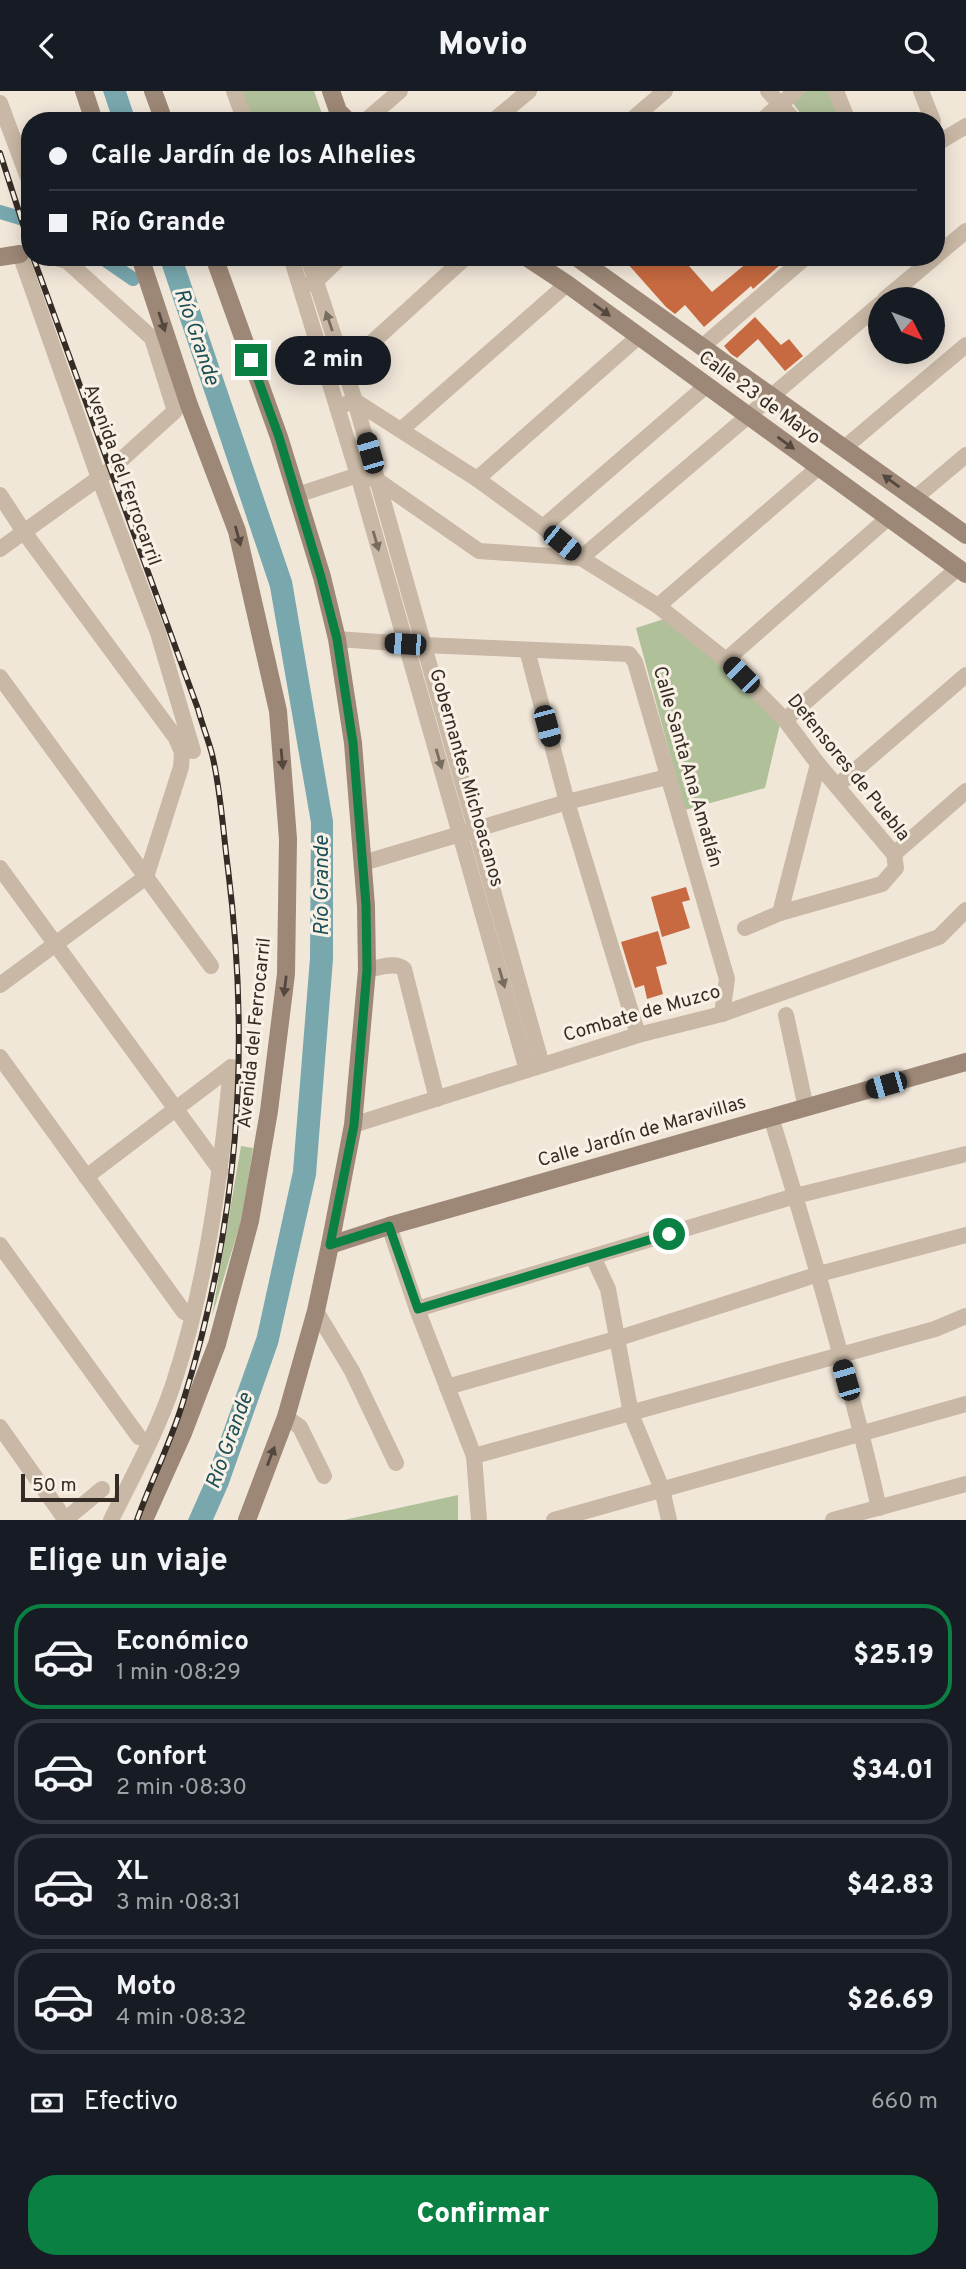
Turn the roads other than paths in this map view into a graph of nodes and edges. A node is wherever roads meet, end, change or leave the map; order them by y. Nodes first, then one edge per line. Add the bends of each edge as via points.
1 (84, 91) edge
2 (153, 91) edge
3 (234, 91) edge
4 (331, 91) edge
5 (400, 91) edge
6 (529, 91) edge
7 (665, 91) edge
8 (768, 91) edge
9 (796, 91) edge
10 (836, 91) edge
11 (921, 91) edge
12 (0, 103) edge
13 (780, 105) junction
14 (91, 112) edge
15 (161, 112) edge
16 (242, 112) edge
17 (339, 112) edge
18 (376, 112) edge
19 (504, 112) edge
20 (640, 112) edge
21 (772, 112) edge
22 (787, 112) edge
23 (844, 112) edge
24 (929, 112) edge
25 (966, 126) edge
26 (945, 135) edge
27 (21, 159) edge
28 (966, 231) edge
29 (945, 249) edge
30 (20, 254) edge
31 (0, 257) edge
32 (25, 266) edge
33 (73, 266) edge
34 (144, 266) edge
35 (217, 266) edge
36 (296, 266) edge
37 (308, 266) edge
38 (330, 266) edge
39 (456, 266) edge
40 (540, 266) edge
41 (596, 266) edge
42 (796, 266) edge
43 (925, 266) edge
44 (567, 284) junction
45 (308, 285) junction
46 (900, 287) edge
47 (868, 314) edge
48 (638, 337) junction
49 (966, 345) edge
50 (703, 347) junction
51 (345, 367) junction
52 (327, 374) junction
53 (706, 386) junction
54 (771, 396) junction
55 (355, 401) junction
56 (337, 407) junction
57 (747, 416) junction
58 (402, 429) junction
59 (844, 448) junction
60 (966, 455) edge
61 (819, 467) junction
62 (105, 474) junction
63 (358, 475) junction
64 (377, 479) junction
65 (477, 479) junction
66 (0, 495) edge
67 (297, 495) junction
68 (915, 498) junction
69 (888, 518) junction
70 (543, 527) junction
71 (24, 532) junction
72 (966, 535) edge
73 (0, 549) edge
74 (581, 558) junction
75 (962, 571) edge
76 (659, 606) junction
77 (337, 639) junction
78 (405, 644) junction
79 (423, 645) junction
80 (527, 650) junction
81 (726, 660) junction
82 (966, 675) edge
83 (0, 677) edge
84 (785, 720) junction
85 (187, 752) junction
86 (818, 764) junction
87 (667, 777) junction
88 (837, 786) junction
89 (966, 791) edge
90 (567, 802) junction
91 (468, 832) junction
92 (895, 861) junction
93 (363, 863) junction
94 (0, 868) edge
95 (146, 877) junction
96 (966, 910) edge
97 (780, 913) junction
98 (745, 928) dead end
99 (56, 944) junction
100 (211, 966) dead end
101 (367, 970) junction
102 (0, 985) edge
103 (722, 1014) junction
104 (786, 1015) dead end
105 (638, 1035) junction
106 (0, 1057) edge
107 (966, 1062) edge
108 (535, 1067) junction
109 (437, 1098) junction
110 (806, 1108) junction
111 (176, 1109) junction
112 (771, 1117) junction
113 (354, 1125) junction
114 (966, 1154) edge
115 (221, 1171) junction
116 (86, 1177) junction
117 (795, 1196) junction
118 (389, 1226) junction
119 (966, 1235) edge
120 (0, 1245) edge
121 (330, 1245) junction
122 (593, 1257) junction
123 (819, 1274) junction
124 (418, 1309) junction
125 (316, 1311) junction
126 (184, 1313) dead end
127 (966, 1316) edge
128 (616, 1339) junction
129 (839, 1354) junction
130 (447, 1387) junction
131 (966, 1404) edge
132 (631, 1414) junction
133 (286, 1417) junction
134 (0, 1427) edge
135 (862, 1432) junction
136 (143, 1442) junction
137 (474, 1456) junction
138 (396, 1463) dead end
139 (324, 1476) dead end
140 (966, 1483) edge
141 (102, 1489) dead end
142 (662, 1489) junction
143 (878, 1508) junction
144 (65, 1520) edge
145 (111, 1520) edge
146 (145, 1520) edge
147 (247, 1520) edge
148 (479, 1520) edge
149 (554, 1520) edge
150 (669, 1520) edge
151 (833, 1520) edge

1 - 14 main road
2 - 15 main road
3 - 16 street
4 - 17 main road
5 - 18 street
6 - 19 street
7 - 20 street
8 - 13 street
9 - 13 street
10 - 23 street
11 - 24 street
12 - 27 street
13 - 21 street
13 - 22 street
25 - 26 street
28 - 29 street
30 - 31 main road
32 - 62 street, Avenida del Ferrocarril
33 - 62 street via 152,338 175,411
34 -> 146 main road, Avenida del Ferrocarril via 189,405 237,531 278,711 288,839 286,974 250,1221 217,1344
35 - 67 main road
36 - 45 street, Gobernantes Michoacanos
37 - 45 street, Gobernantes Michoacanos
38 - 45 street
39 - 51 street
40 - 44 main road, Calle 23 de Mayo
41 - 50 main road, Calle 23 de Mayo
42 - 50 street
43 - 46 street
44 -> 48 main road, Calle 23 de Mayo
44 - 58 street
51 -> 45 street, Gobernantes Michoacanos
45 - 52 street, Gobernantes Michoacanos
47 - 54 street
48 - 53 main road, Calle 23 de Mayo
48 - 65 street
49 - 59 street
50 - 54 main road, Calle 23 de Mayo
51 - 52 street
51 - 55 street, Gobernantes Michoacanos
52 - 56 street, Gobernantes Michoacanos
53 - 57 main road, Calle 23 de Mayo
53 - 70 street
54 - 57 street
54 - 59 main road, Calle 23 de Mayo
55 - 56 street
55 - 58 street, Defensores de Puebla
55 - 64 street, Gobernantes Michoacanos
56 - 63 street, Gobernantes Michoacanos
57 -> 61 main road, Calle 23 de Mayo
57 - 74 street
58 - 65 street, Defensores de Puebla
68 -> 59 main road, Calle 23 de Mayo
60 - 68 street
61 - 69 main road, Calle 23 de Mayo
61 - 76 street
62 - 71 street
62 - 85 street, Avenida del Ferrocarril via 158,633
63 - 64 street
63 - 67 street
63 -> 78 street, Gobernantes Michoacanos
64 - 74 street via 479,551
64 - 79 street, Gobernantes Michoacanos
65 - 70 street, Defensores de Puebla
66 - 71 street
67 - 77 main road
68 - 72 main road, Calle 23 de Mayo
69 - 75 main road, Calle 23 de Mayo
69 - 81 street
70 - 74 street, Defensores de Puebla
71 - 73 street
71 - 85 street
74 - 76 street, Defensores de Puebla
75 - 84 street
76 - 81 street, Defensores de Puebla
77 - 78 street, Calle Santa Ana Amatlán
77 - 93 main road via 353,743
78 - 79 street, Calle Santa Ana Amatlán
78 -> 91 street, Gobernantes Michoacanos
79 - 80 street, Calle Santa Ana Amatlán
79 - 91 street, Gobernantes Michoacanos
80 - 87 street, Calle Santa Ana Amatlán via 629,654
80 - 90 street
81 - 84 street, Defensores de Puebla
82 - 88 street
83 - 95 street
84 - 86 street, Defensores de Puebla
85 - 95 street
86 - 88 street, Defensores de Puebla
86 - 97 street
87 - 90 street
87 - 103 street, Calle Santa Ana Amatlán via 727,979
88 - 92 street, Defensores de Puebla
89 - 92 street
90 - 91 street
90 - 105 street
91 - 93 street
91 - 108 street, Gobernantes Michoacanos
92 - 97 street via 881,884
93 - 101 main road
94 - 99 street
95 - 99 street
95 - 100 street
96 - 103 street, Combate de Muzco via 939,937
97 - 98 street
99 - 102 street
99 - 111 street
101 - 109 street via 393,965 404,968
101 - 113 main road
103 - 105 street, Combate de Muzco
104 - 110 street
105 - 108 street, Combate de Muzco
106 - 116 street
107 - 110 main road, Calle Jardín de Maravillas
108 - 109 street, Combate de Muzco
109 - 113 street, Combate de Muzco
110 - 112 main road, Calle Jardín de Maravillas
111 - 115 street
111 - 115 street, Avenida del Ferrocarril via 231,1066
111 - 116 street
112 - 117 street
112 - 118 main road, Calle Jardín de Maravillas
113 - 121 main road
114 - 117 street
115 - 136 street, Avenida del Ferrocarril via 191,1323 172,1387
116 - 126 street
117 - 122 street
117 - 123 street
118 - 121 main road, Calle Jardín de Maravillas
118 - 124 street
119 - 123 street
120 - 136 street
121 - 125 main road
122 - 124 street
122 - 128 street via 608,1289
123 - 128 street
123 - 129 street
124 - 130 street
125 - 133 main road
125 - 138 street via 352,1371
127 - 129 street via 935,1329
128 - 130 street
128 - 132 street
129 - 132 street
129 - 135 street
130 - 137 street
131 - 135 street
132 - 137 street
132 - 142 street
133 - 139 street via 300,1427
147 -> 133 main road
134 - 144 street
135 - 142 street
135 - 143 street
136 - 145 street, Avenida del Ferrocarril
137 - 148 street
140 - 143 street
141 - 144 street
142 - 149 street
142 - 150 street
143 - 151 street

